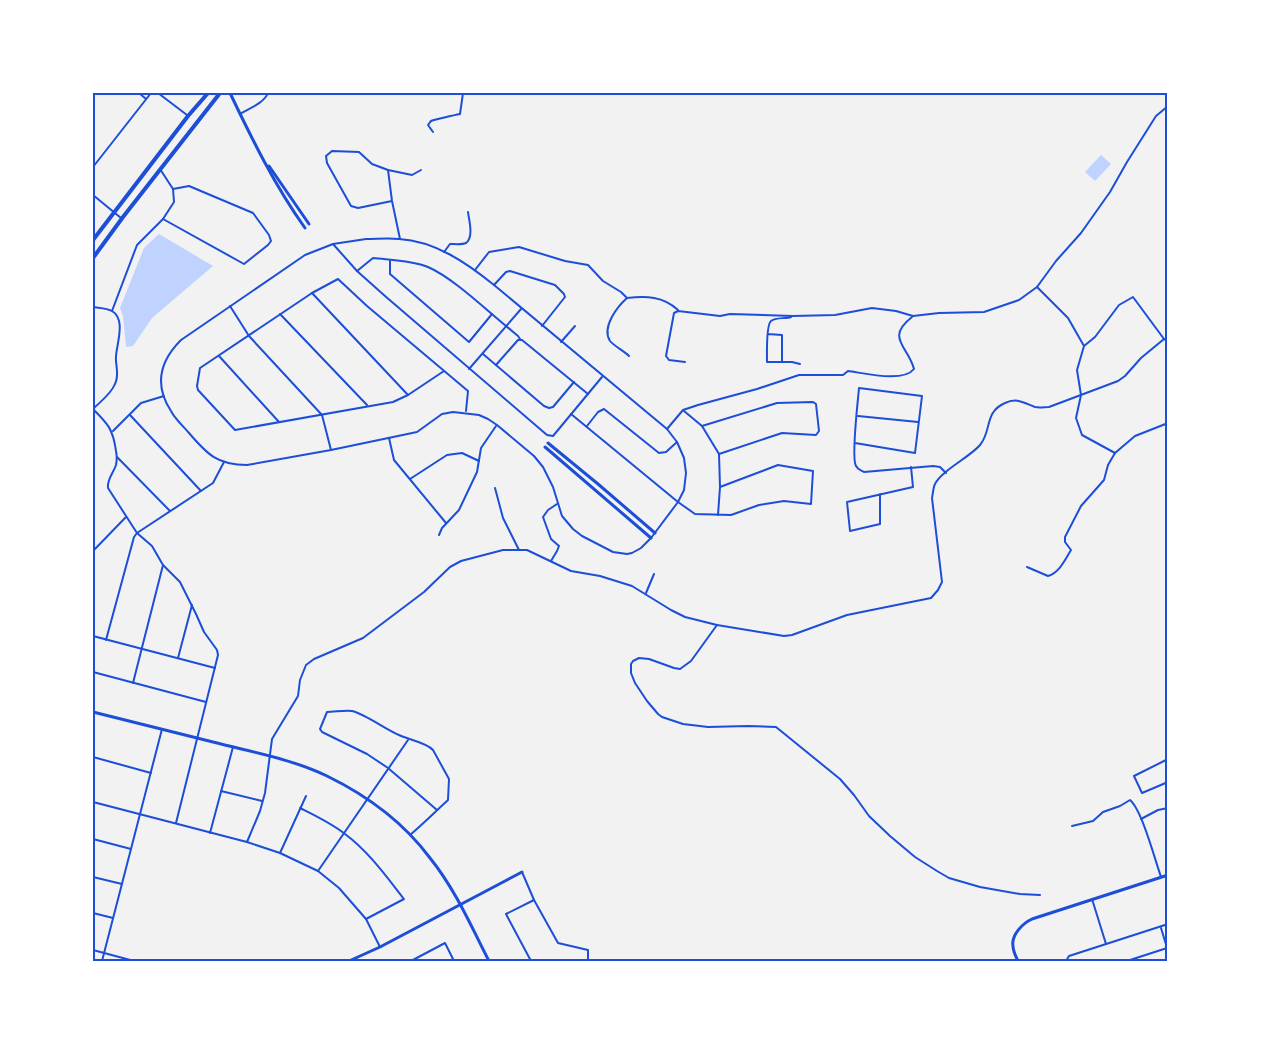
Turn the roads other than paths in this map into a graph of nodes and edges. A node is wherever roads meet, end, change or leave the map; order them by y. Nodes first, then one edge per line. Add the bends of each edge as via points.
1 (139, 93) edge
2 (152, 93) edge
3 (158, 93) edge
4 (208, 93) edge
5 (220, 93) edge
6 (230, 93) edge
7 (268, 93) edge
8 (463, 93) edge
9 (146, 99) junction
10 (1168, 106) edge
11 (240, 114) junction
12 (188, 116) junction
13 (433, 132) dead end
14 (262, 157) junction
15 (93, 166) edge
16 (160, 169) junction
17 (388, 170) junction
18 (421, 170) dead end
19 (173, 189) junction
20 (93, 195) edge
21 (392, 201) junction
22 (468, 212) dead end
23 (114, 213) junction
24 (122, 218) junction
25 (163, 219) junction
26 (309, 224) dead end
27 (305, 228) dead end
28 (400, 239) junction
29 (93, 240) edge
30 (333, 244) junction
31 (444, 252) junction
32 (93, 258) edge
33 (390, 260) junction
34 (475, 270) junction
35 (357, 271) junction
36 (494, 285) junction
37 (1037, 287) junction
38 (312, 293) junction
39 (627, 298) junction
40 (230, 306) junction
41 (93, 307) edge
42 (521, 309) junction
43 (112, 311) junction
44 (678, 311) junction
45 (280, 314) junction
46 (492, 314) junction
47 (794, 316) junction
48 (913, 316) junction
49 (506, 326) junction
50 (542, 326) junction
51 (575, 326) dead end
52 (768, 334) junction
53 (249, 336) junction
54 (520, 339) junction
55 (1164, 339) junction
56 (1168, 341) edge
57 (561, 342) junction
58 (1084, 346) junction
59 (483, 354) junction
60 (219, 356) junction
61 (629, 356) dead end
62 (782, 362) junction
63 (685, 363) dead end
64 (800, 364) dead end
65 (496, 365) junction
66 (469, 369) junction
67 (444, 371) junction
68 (602, 377) junction
69 (574, 382) junction
70 (408, 394) junction
71 (588, 394) junction
72 (1081, 395) junction
73 (164, 396) junction
74 (368, 406) junction
75 (93, 409) edge
76 (683, 410) junction
77 (465, 413) junction
78 (571, 414) junction
79 (130, 415) junction
80 (322, 415) junction
81 (857, 416) junction
82 (279, 422) junction
83 (918, 422) junction
84 (1168, 423) edge
85 (497, 425) junction
86 (702, 426) junction
87 (587, 427) junction
88 (667, 429) junction
89 (113, 432) junction
90 (389, 438) junction
91 (677, 442) junction
92 (855, 444) junction
93 (332, 450) junction
94 (1114, 453) junction
95 (719, 454) junction
96 (117, 457) junction
97 (479, 461) junction
98 (224, 462) junction
99 (911, 467) junction
100 (946, 472) junction
101 (410, 479) junction
102 (720, 487) junction
103 (495, 488) dead end
104 (201, 491) junction
105 (880, 494) junction
106 (678, 502) junction
107 (557, 504) junction
108 (170, 511) junction
109 (718, 515) junction
110 (126, 517) junction
111 (446, 523) junction
112 (655, 532) junction
113 (137, 533) junction
114 (440, 535) dead end
115 (651, 538) junction
116 (519, 550) junction
117 (93, 551) edge
118 (551, 561) junction
119 (164, 566) junction
120 (1027, 567) dead end
121 (654, 574) dead end
122 (646, 594) junction
123 (192, 605) junction
124 (717, 625) junction
125 (93, 636) edge
126 (106, 640) junction
127 (142, 649) junction
128 (178, 658) junction
129 (215, 668) junction
130 (93, 672) edge
131 (133, 683) junction
132 (206, 702) junction
133 (93, 712) edge
134 (162, 729) junction
135 (197, 738) junction
136 (408, 740) junction
137 (233, 747) junction
138 (93, 757) edge
139 (270, 757) junction
140 (1168, 759) edge
141 (388, 768) junction
142 (151, 773) junction
143 (1168, 782) edge
144 (221, 791) junction
145 (306, 796) dead end
146 (367, 799) junction
147 (262, 801) junction
148 (93, 802) edge
149 (300, 808) junction
150 (1168, 808) edge
151 (437, 810) junction
152 (140, 815) junction
153 (1141, 819) junction
154 (176, 823) junction
155 (1072, 826) dead end
156 (210, 833) junction
157 (344, 833) junction
158 (410, 835) junction
159 (93, 839) edge
160 (247, 842) junction
161 (132, 849) junction
162 (280, 853) junction
163 (318, 871) junction
164 (522, 872) joint
165 (1168, 875) edge
166 (93, 877) edge
167 (1161, 877) junction
168 (122, 884) junction
169 (1040, 895) dead end
170 (1092, 899) junction
171 (534, 900) junction
172 (459, 904) junction
173 (93, 913) edge
174 (113, 918) junction
175 (366, 919) junction
176 (1168, 924) edge
177 (1161, 927) junction
178 (1106, 944) junction
179 (380, 947) junction
180 (93, 950) edge
181 (1168, 950) edge
182 (104, 953) junction
183 (102, 961) edge
184 (134, 961) edge
185 (349, 961) edge
186 (411, 961) edge
187 (454, 961) edge
188 (489, 961) edge
189 (531, 961) edge
190 (588, 961) edge
191 (1017, 961) edge
192 (1066, 961) edge
193 (1127, 961) edge

1 - 9 street
2 - 9 street
3 - 12 street
4 - 12 main road
5 - 16 main road
6 - 11 street
7 - 11 street
8 - 13 street via 460,114 430,122
9 - 15 street
10 - 37 street via 1156,116 1081,233
11 - 14 street
12 - 23 main road
14 - 26 street
14 - 27 street
16 - 19 street
16 - 24 main road
17 - 18 street via 412,175
17 - 21 street
17 - 21 street via 372,164 359,152 332,151 326,156 351,206
19 - 25 street via 174,202
19 - 25 street via 189,186 253,213 271,241 244,264
20 - 23 street
21 - 28 street
22 - 31 street via 468,240 450,244
23 - 24 street
23 - 29 main road
24 - 32 main road
25 - 43 street via 137,245
28 - 30 street
28 - 31 street
30 - 35 street
30 - 40 street via 297,260
31 - 34 street
33 - 35 street via 373,258
33 - 46 street via 428,267
33 - 46 street via 390,274 469,342
34 - 36 street
34 - 39 street via 489,252 519,247 588,265
35 - 66 street
36 - 42 street
36 - 50 street via 510,271 555,285 565,297
37 - 48 street via 1020,300 984,312
37 - 58 street via 1068,318
38 - 45 street
38 - 67 street via 338,279
38 - 70 street
39 - 44 street via 654,297
39 - 61 street via 610,320 608,333 610,341
40 - 53 street
40 - 73 street via 172,349 162,368
41 - 43 street
42 - 49 street
42 - 50 street
43 - 75 street via 119,323 117,378 115,386
44 - 47 street via 720,316
44 - 63 street via 674,313 666,356
45 - 53 street
45 - 74 street
46 - 49 street
47 - 48 street via 835,315 872,308
47 - 52 street via 771,321
48 - 76 street via 903,324 899,338 912,360 912,373 898,377 848,371 843,375 800,375
49 - 54 street
49 - 59 street
50 - 57 street
51 - 57 street
52 - 62 street via 782,335
52 - 62 street via 767,362
53 - 60 street
53 - 80 street
54 - 65 street
54 - 69 street
55 - 56 street
55 - 58 street via 1133,297 1119,304
55 - 72 street via 1118,381
57 - 68 street
58 - 72 street via 1077,370
59 - 65 street
59 - 66 street
60 - 82 street
60 - 82 street via 200,368 198,390 235,430
62 - 64 street
65 - 69 street via 549,408
66 - 78 street via 547,435 553,436
67 - 70 street
67 - 77 street via 468,391
68 - 71 street
68 - 88 street
69 - 71 street
70 - 74 street via 393,402
71 - 78 street
72 - 94 street via 1076,418 1082,435
72 - 100 street via 1037,408 1017,400 1004,403 989,420 986,437 979,446
73 - 79 street via 141,404
73 - 98 street via 171,412 203,450
74 - 80 street
75 - 89 street
76 - 86 street
76 - 88 street
77 - 85 street
77 - 90 street via 442,414 417,432
78 - 87 street
79 - 89 street
79 - 104 street
80 - 82 street
80 - 93 street
81 - 83 street
81 - 83 street via 859,387 922,396
81 - 92 street
83 - 92 street via 915,453
84 - 94 street via 1135,436
85 - 97 street via 483,444
85 - 107 street via 543,467
86 - 95 street
86 - 95 street via 777,403 816,404 816,435 782,434
87 - 91 street via 604,409 659,453
87 - 106 street
88 - 91 street
89 - 96 street
90 - 93 street
90 - 101 street via 394,460
91 - 106 street via 686,473
92 - 99 street via 855,465 864,472
93 - 98 street via 247,465
94 - 120 street via 1104,480 1081,506 1065,537 1071,550 1064,562 1051,576
95 - 102 street
96 - 108 street
96 - 110 street via 107,483
97 - 101 street via 462,453 447,455
97 - 111 street via 459,510
98 - 104 street via 213,483
99 - 100 street via 940,467
99 - 105 street via 913,487
100 - 124 street via 935,484 932,498 942,582 931,598 847,615 792,635
101 - 111 street
102 - 109 street
102 - 109 street via 778,465 813,471 811,504 784,501
103 - 116 street via 503,518
104 - 108 street
105 - 105 street via 847,502 850,531 880,524
106 - 109 street via 696,514
106 - 112 street
107 - 115 street via 578,534 613,552 632,553
107 - 118 street via 543,517 550,539 559,546
108 - 113 street
110 - 113 street
110 - 117 street
111 - 114 street
112 - 115 street
112 - 115 street via 546,445
113 - 119 street via 152,546
113 - 126 street
116 - 118 street
116 - 139 street via 502,550 455,564 363,638 306,665 298,696 272,739
118 - 122 street via 571,571 621,582
119 - 123 street via 180,582
119 - 127 street
121 - 122 street
122 - 124 street via 678,614
123 - 128 street
123 - 129 street via 217,650
124 - 169 street via 691,661 680,669 645,658 631,664 635,683 658,714 694,726 776,727 840,779 869,816 915,857 948,878 980,887
125 - 126 street
126 - 127 street
127 - 128 street
127 - 131 street
128 - 129 street
129 - 132 street
130 - 131 street
131 - 132 street
132 - 135 street
133 - 134 street
134 - 135 street
134 - 142 street
135 - 137 street
135 - 154 street
136 - 141 street
136 - 141 street via 351,711 327,712 322,732
136 - 151 street via 430,746 449,779 448,800
137 - 139 street
137 - 144 street
138 - 142 street
139 - 146 street via 326,776
139 - 147 street
140 - 143 street via 1134,776 1142,793
141 - 146 street
141 - 151 street
142 - 152 street
144 - 147 street
144 - 156 street
145 - 149 street
146 - 157 street
146 - 158 street
147 - 160 street
148 - 152 street
149 - 157 street
149 - 162 street
150 - 153 street
151 - 158 street
152 - 154 street
152 - 161 street
153 - 155 street via 1130,800 1093,821
153 - 167 street
154 - 156 street
156 - 160 street
157 - 163 street
157 - 175 street via 381,868 404,899
158 - 172 street via 429,856
159 - 161 street
160 - 162 street
161 - 168 street
162 - 163 street
163 - 175 street
164 - 171 street
164 - 172 street
165 - 167 street
166 - 168 street
167 - 170 street
168 - 174 street
170 - 178 street
170 - 191 street via 1024,923 1013,941
171 - 189 street via 506,915
171 - 190 street via 558,943 588,950
172 - 179 street
172 - 188 street
173 - 174 street
174 - 182 street
175 - 179 street
176 - 177 street
177 - 178 street
177 - 181 street
178 - 192 street via 1069,956
179 - 185 street
180 - 182 street
181 - 193 street
182 - 183 street
182 - 184 street
186 - 187 street via 444,943

